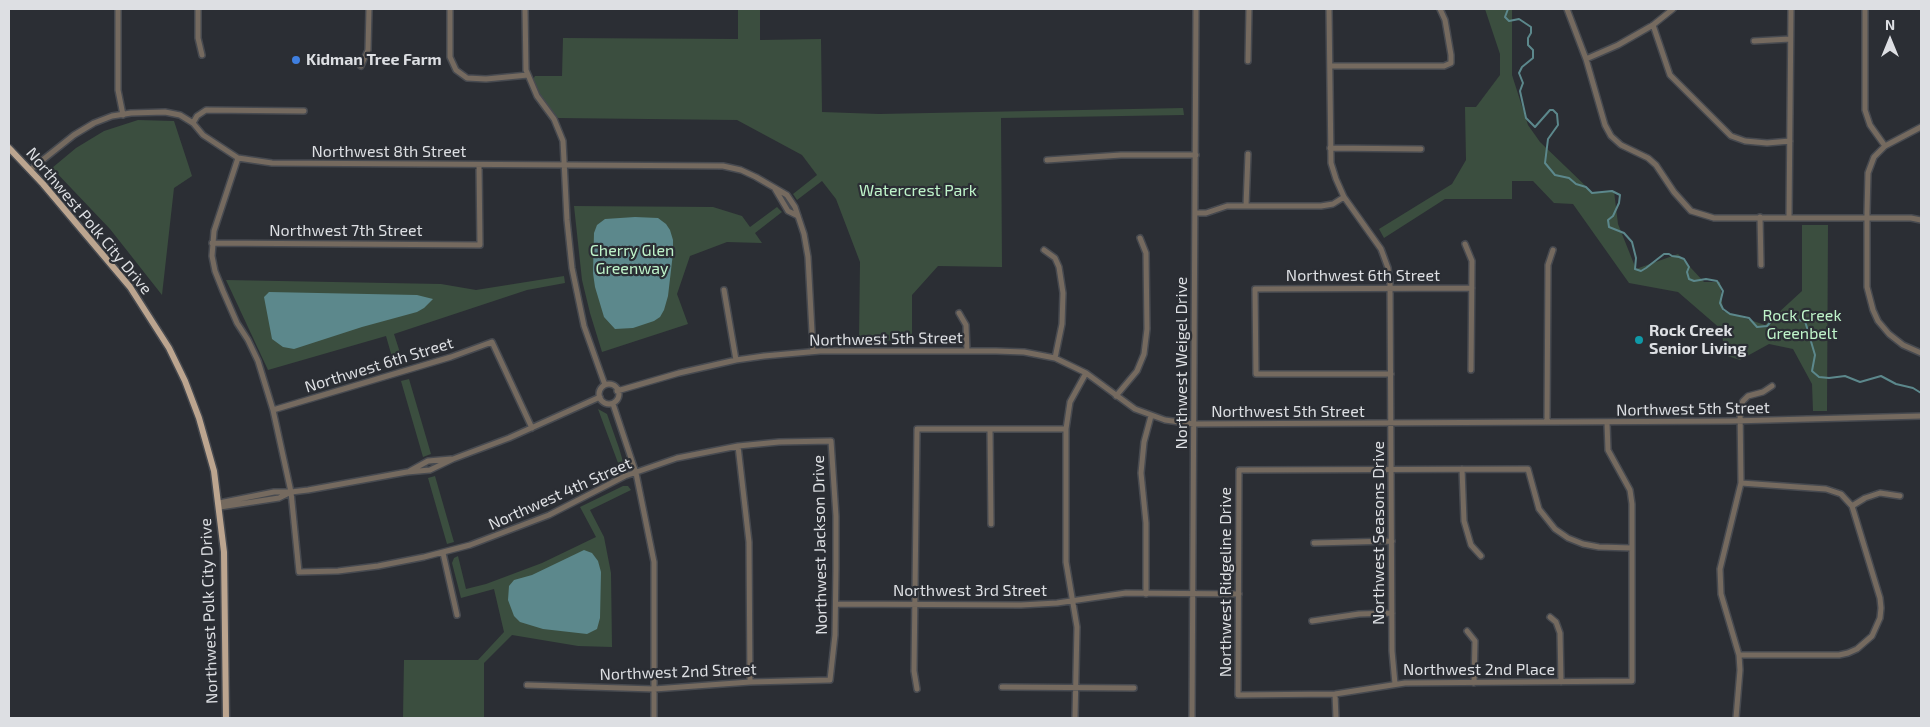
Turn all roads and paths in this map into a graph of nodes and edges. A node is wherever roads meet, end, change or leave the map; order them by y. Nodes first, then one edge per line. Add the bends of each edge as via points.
1 (118, 9) edge
2 (198, 9) edge
3 (369, 9) edge
4 (450, 9) edge
5 (525, 9) edge
6 (1196, 9) edge
7 (1249, 9) edge
8 (1329, 9) edge
9 (1440, 9) edge
10 (1566, 9) edge
11 (1673, 9) edge
12 (1790, 9) edge
13 (1865, 9) edge
14 (1653, 26) junction
15 (1790, 39) junction
16 (1754, 41) dead end
17 (202, 56) dead end
18 (1586, 59) junction
19 (1248, 61) dead end
20 (361, 66) dead end
21 (1330, 66) junction
22 (528, 75) junction
23 (304, 110) dead end
24 (123, 115) junction
25 (193, 123) junction
26 (1921, 127) edge
27 (1790, 141) junction
28 (1885, 146) junction
29 (9, 148) edge
30 (1330, 148) junction
31 (1421, 149) dead end
32 (1248, 154) dead end
33 (1196, 155) junction
34 (238, 158) junction
35 (1047, 160) dead end
36 (564, 164) junction
37 (479, 165) junction
38 (30, 170) junction
39 (775, 188) junction
40 (1344, 196) junction
41 (1246, 206) junction
42 (1196, 213) junction
43 (798, 216) junction
44 (1760, 217) junction
45 (1789, 217) junction
46 (1867, 218) junction
47 (1921, 220) edge
48 (1140, 238) dead end
49 (212, 243) junction
50 (1465, 244) dead end
51 (1044, 250) dead end
52 (1553, 250) dead end
53 (1761, 265) dead end
54 (1390, 288) junction
55 (1472, 288) junction
56 (724, 290) dead end
57 (959, 313) dead end
58 (813, 351) junction
59 (967, 351) junction
60 (1921, 353) edge
61 (1054, 358) junction
62 (736, 360) junction
63 (1471, 370) dead end
64 (1086, 373) junction
65 (1391, 374) junction
66 (605, 385) junction
67 (1772, 386) dead end
68 (617, 391) junction
69 (1116, 396) junction
70 (600, 397) junction
71 (612, 404) junction
72 (273, 410) junction
73 (1151, 416) junction
74 (1921, 416) edge
75 (1740, 421) junction
76 (1547, 422) junction
77 (1607, 423) junction
78 (1194, 424) junction
79 (1391, 424) junction
80 (532, 428) junction
81 (990, 429) junction
82 (1066, 429) junction
83 (832, 440) joint
84 (738, 446) junction
85 (453, 459) junction
86 (1392, 469) junction
87 (1462, 469) junction
88 (407, 472) junction
89 (636, 473) junction
90 (1741, 483) junction
91 (291, 492) junction
92 (1900, 496) dead end
93 (220, 505) junction
94 (1852, 506) junction
95 (991, 524) dead end
96 (1392, 541) junction
97 (1314, 543) dead end
98 (1632, 548) junction
99 (443, 553) junction
100 (1481, 556) dead end
101 (1146, 594) junction
102 (1193, 594) junction
103 (1239, 594) junction
104 (1073, 600) junction
105 (836, 604) junction
106 (916, 605) junction
107 (1392, 614) junction
108 (457, 615) dead end
109 (1550, 617) dead end
110 (1312, 621) dead end
111 (1467, 631) dead end
112 (1739, 655) junction
113 (830, 680) joint
114 (750, 682) junction
115 (1561, 682) junction
116 (1474, 683) junction
117 (1395, 684) junction
118 (527, 685) dead end
119 (1002, 687) dead end
120 (1075, 688) junction
121 (1134, 688) dead end
122 (654, 689) junction
123 (917, 689) dead end
124 (1335, 694) junction
125 (1238, 695) joint
126 (226, 718) edge
127 (654, 718) edge
128 (1075, 718) edge
129 (1192, 718) edge
130 (1336, 718) edge
131 (1736, 718) edge

1 - 24 street via 118,90
2 - 17 street
3 - 20 street via 368,50
4 - 22 street via 450,58 456,70 466,78
5 - 22 street
6 - 33 street, Northwest Weigel Drive
7 - 19 street
8 - 21 street, Northwest Seasons Drive
9 - 21 street via 1445,20 1450,63 1444,66
10 - 18 street
11 - 14 street
12 - 15 street
13 - 28 street via 1865,110 1870,126
14 - 18 street
14 - 27 street via 1670,75 1731,136 1766,143
15 - 16 street
15 - 27 street
18 - 44 street via 1611,136 1656,165 1691,211 1714,218
21 - 30 street, Northwest Seasons Drive
22 - 36 street via 561,134
23 - 25 street via 206,110
24 - 25 street, Northwest 8th Street via 165,112 180,115
24 - 38 street, Northwest 8th Street via 94,123
25 - 34 street, Northwest 8th Street via 203,135
26 - 28 street
27 - 45 street
28 - 46 street via 1874,158 1868,173
29 - 38 main road, Northwest Polk City Drive
30 - 31 street
30 - 40 street, Northwest Seasons Drive via 1331,164
32 - 41 street
33 - 35 street via 1121,155
33 - 42 street, Northwest Weigel Drive
34 - 37 street, Northwest 8th Street via 272,163
34 - 49 street
36 - 37 street, Northwest 8th Street
36 - 39 street, Northwest 8th Street via 723,166 741,170
36 - 66 street via 572,268 584,326
37 - 49 street, Northwest 7th Street via 480,245
38 - 93 main road, Northwest Polk City Drive via 130,287 169,348 207,442
39 - 43 street, Northwest 8th Street via 788,211
39 - 43 street, Northwest 8th Street via 792,201
40 - 41 street via 1333,204 1321,206
40 - 54 street, Northwest Seasons Drive via 1381,249 1388,268
41 - 42 street via 1227,206
42 - 78 street, Northwest Weigel Drive
43 - 58 street, Northwest 8th Street via 808,257
44 - 45 street
44 - 53 street
45 - 46 street
46 - 47 street
46 - 60 street via 1867,287 1873,310 1881,325 1894,338
48 - 69 street via 1146,253 1147,329 1144,354 1137,371
49 - 72 street via 215,271 237,323 258,361
50 - 55 street via 1472,261
51 - 61 street via 1055,258 1059,267 1063,293 1062,324
52 - 76 street via 1548,265
54 - 55 street, Northwest 6th Street
54 - 65 street, Northwest Seasons Drive
54 - 65 street, Northwest 6th Street via 1255,289 1256,374
55 - 63 street
56 - 62 street
57 - 59 street via 966,325
58 - 59 street, Northwest 5th Street
58 - 62 street, Northwest 5th Street
59 - 61 street, Northwest 5th Street via 1024,352
61 - 64 street, Northwest 5th Street
62 - 68 street, Northwest 5th Street
64 - 69 street, Northwest 5th Street
64 - 82 street via 1070,402
65 - 79 street, Northwest Seasons Drive
66 - 68 street via 613,385
66 - 70 street
67 - 75 street via 1743,401
68 - 71 street via 618,397
69 - 73 street, Northwest 5th Street via 1135,410
70 - 71 street
70 - 80 street
71 - 89 street
72 - 80 street, Northwest 6th Street via 492,342
72 - 91 street
73 - 78 street, Northwest 5th Street
73 - 101 street via 1141,473 1146,523
74 - 75 street, Northwest 5th Street
75 - 77 street, Northwest 5th Street
75 - 90 street
76 - 77 street, Northwest 5th Street
76 - 79 street, Northwest 5th Street
77 - 98 street via 1609,454 1630,490
78 - 79 street, Northwest 5th Street
78 - 102 street, Northwest Weigel Drive
79 - 86 street, Northwest Seasons Drive
80 - 85 street
81 - 82 street
81 - 95 street
81 - 106 street via 917,429
82 - 104 street via 1066,562
83 - 84 street, Northwest 4th Street
83 - 105 street, Northwest Jackson Drive
84 - 89 street, Northwest 4th Street via 677,458
84 - 114 street via 749,542
85 - 88 street via 430,470
85 - 88 street via 428,461
86 - 87 street
86 - 96 street, Northwest Seasons Drive
86 - 103 street, Northwest Ridgeline Drive via 1239,470
87 - 98 street via 1528,469 1539,509 1555,530 1583,544
87 - 100 street via 1464,521 1471,545
88 - 91 street
89 - 99 street, Northwest 4th Street via 523,526
89 - 122 street via 654,562
90 - 94 street via 1826,489 1841,494
90 - 112 street via 1720,576 1721,594
91 - 93 street via 274,492
91 - 99 street, Northwest 4th Street via 299,572 364,568
92 - 94 street via 1880,493
93 - 126 main road, Northwest Polk City Drive via 226,584
94 - 112 street via 1880,598 1880,618 1872,636 1857,649 1839,655
96 - 97 street
96 - 107 street, Northwest Seasons Drive
98 - 115 street, Northwest 2nd Place via 1632,681
99 - 108 street
101 - 102 street, Northwest 3rd Street
101 - 104 street, Northwest 3rd Street via 1126,593
102 - 103 street, Northwest 3rd Street
102 - 129 street, Northwest Weigel Drive
103 - 125 street, Northwest Ridgeline Drive
104 - 106 street, Northwest 3rd Street via 1021,606
104 - 120 street via 1077,627
105 - 106 street, Northwest 3rd Street
105 - 113 street, Northwest Jackson Drive
106 - 123 street via 914,671
107 - 110 street via 1359,614
107 - 117 street, Northwest Seasons Drive
109 - 115 street via 1560,633
111 - 116 street via 1475,641
112 - 131 street
113 - 114 street, Northwest 2nd Street
114 - 122 street, Northwest 2nd Street
115 - 116 street, Northwest 2nd Place
116 - 117 street, Northwest 2nd Place
117 - 124 street, Northwest 2nd Place
118 - 122 street, Northwest 2nd Street
119 - 120 street
120 - 121 street
120 - 128 street
122 - 127 street
124 - 125 street, Northwest 2nd Place
124 - 130 street

